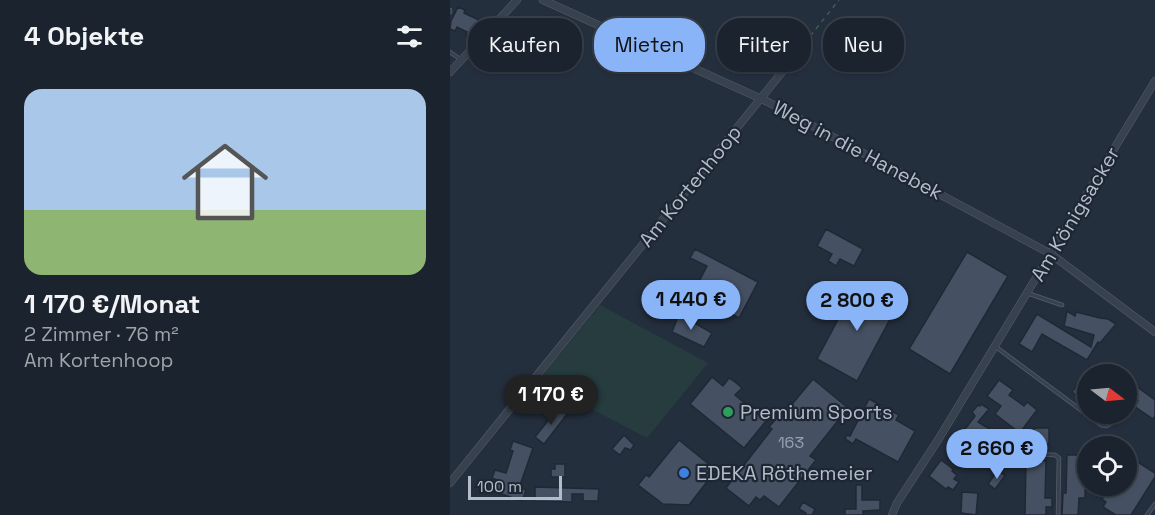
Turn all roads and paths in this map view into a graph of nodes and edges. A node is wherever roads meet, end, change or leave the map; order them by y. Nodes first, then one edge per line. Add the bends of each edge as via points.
1 (517, 0) edge
2 (543, 0) edge
3 (839, 0) edge
4 (811, 36) edge
5 (450, 52) edge
6 (461, 60) junction
7 (450, 72) edge
8 (782, 72) edge
9 (1155, 81) edge
10 (760, 98) junction
11 (1051, 255) junction
12 (1027, 293) junction
13 (1062, 305) dead end
14 (1155, 332) edge
15 (995, 346) junction
16 (1077, 407) edge
17 (1035, 454) dead end
18 (450, 483) edge
19 (1155, 504) edge
20 (892, 515) edge
21 (1058, 515) edge
22 (1147, 515) edge

1 - 6 street
2 - 10 street, Weg in die Hanebek
3 - 4 path
5 - 6 lane
6 - 7 street
8 - 10 street, Am Kortenhoop
9 - 11 street, Am Königsacker
10 - 11 street, Weg in die Hanebek
10 - 18 street, Am Kortenhoop
11 - 12 street, Am Königsacker
11 - 14 street, Weg in die Hanebek
12 - 13 lane
12 - 15 street, Am Königsacker
15 - 16 lane
15 - 20 street, Am Königsacker
17 - 21 lane via 1059,458
19 - 22 lane

